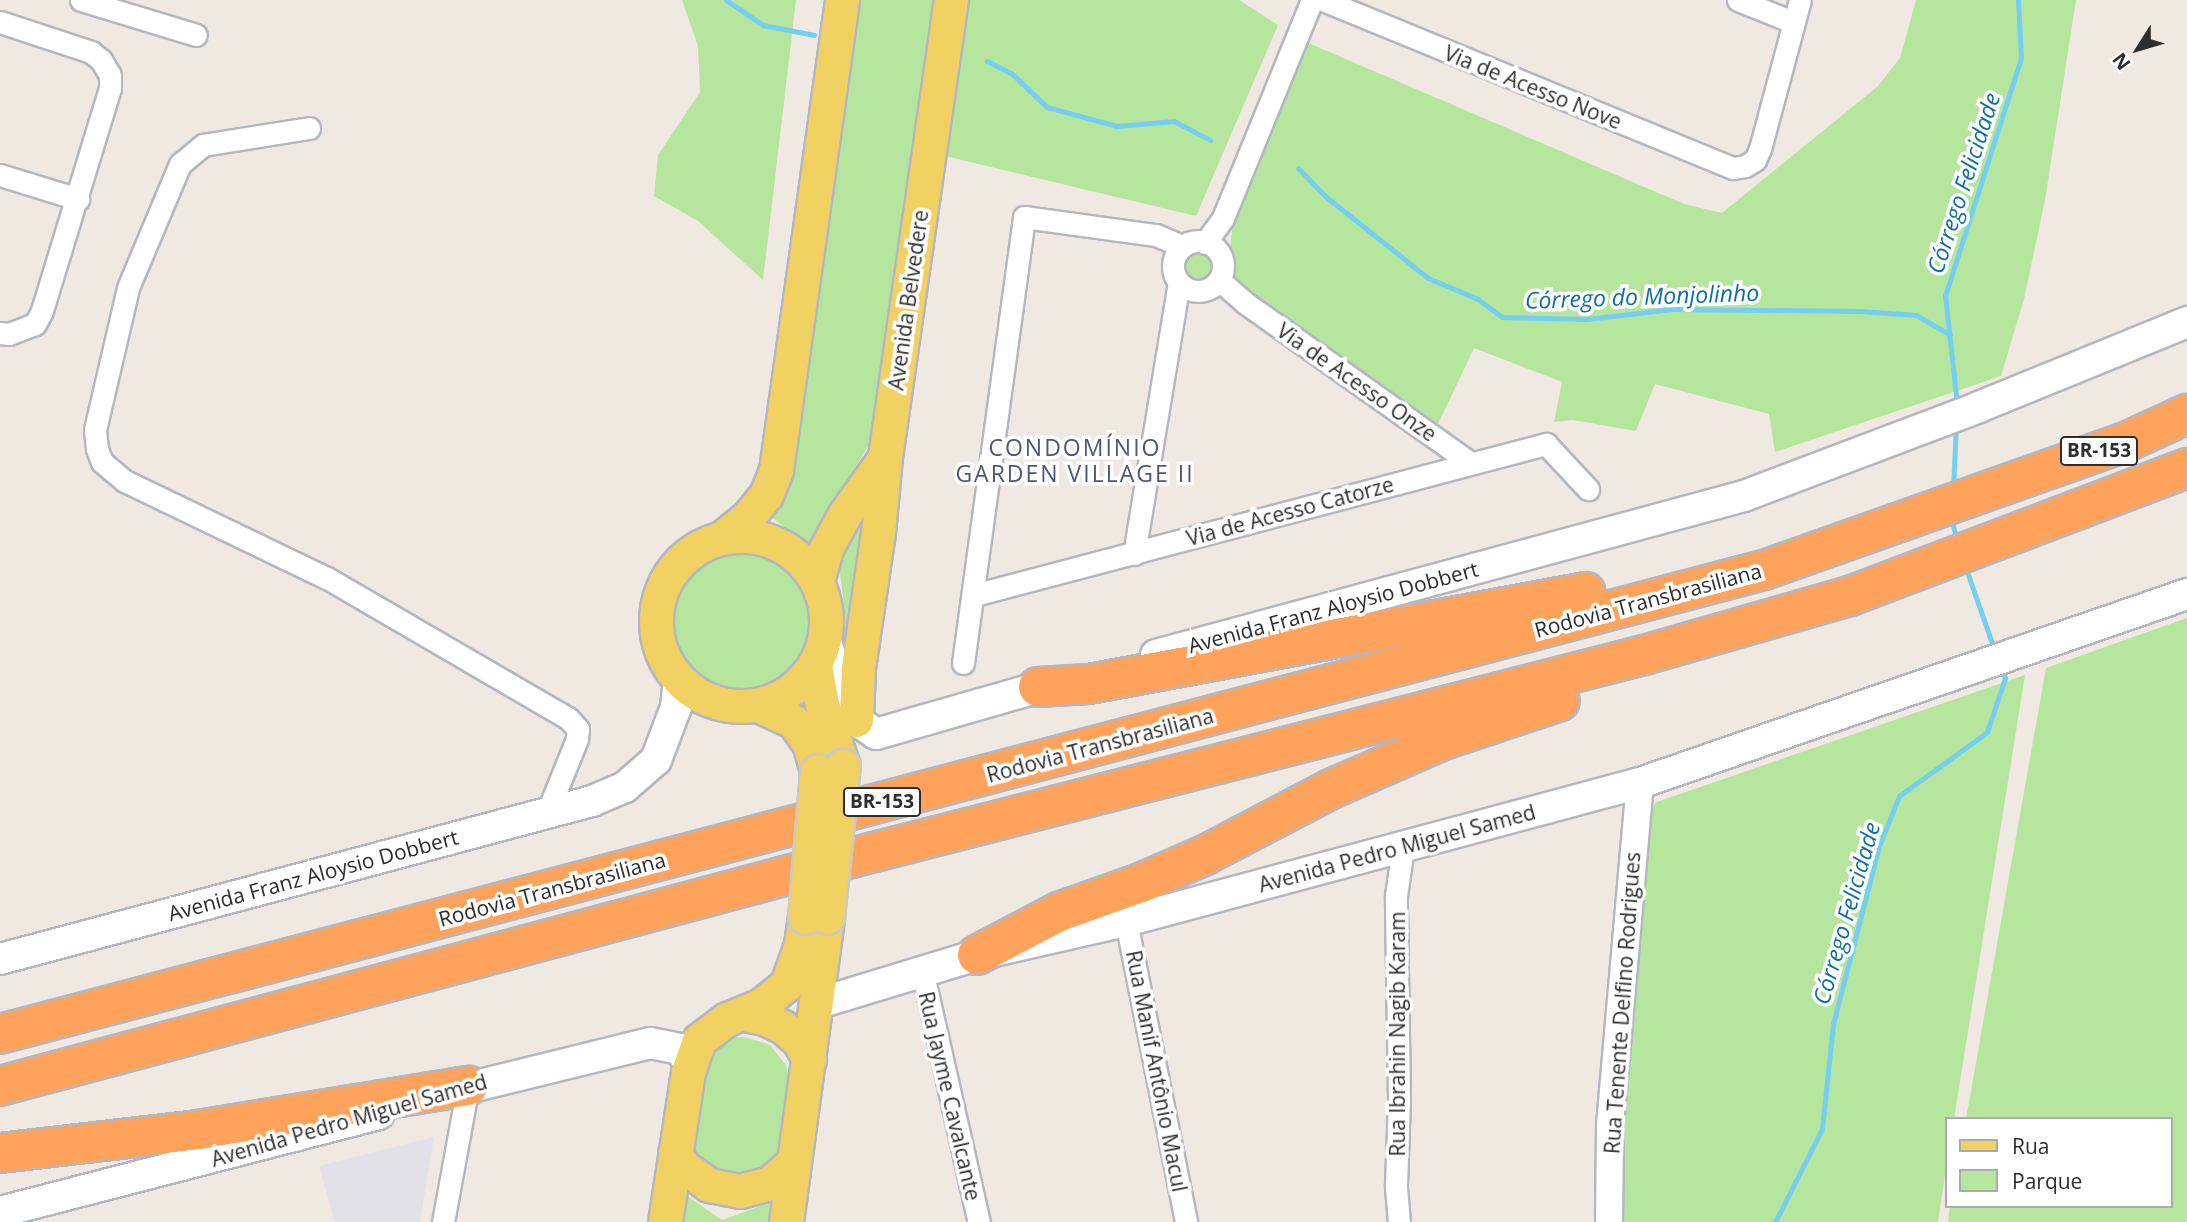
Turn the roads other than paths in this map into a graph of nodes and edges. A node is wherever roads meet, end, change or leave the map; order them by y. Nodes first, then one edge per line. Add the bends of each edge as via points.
1 (81, 0) edge
2 (842, 0) edge
3 (951, 0) edge
4 (1312, 0) edge
5 (1323, 0) edge
6 (1738, 0) edge
7 (1800, 0) edge
8 (0, 22) edge
9 (1793, 22) junction
10 (196, 35) dead end
11 (309, 128) dead end
12 (0, 175) edge
13 (79, 199) junction
14 (1212, 247) junction
15 (1178, 252) junction
16 (1199, 286) junction
17 (2187, 322) edge
18 (0, 333) edge
19 (2187, 414) edge
20 (886, 457) junction
21 (1469, 463) junction
22 (2187, 468) edge
23 (1588, 489) dead end
24 (723, 537) junction
25 (1134, 554) junction
26 (1765, 570) junction
27 (817, 582) junction
28 (2187, 594) edge
29 (974, 595) junction
30 (1796, 611) junction
31 (820, 651) junction
32 (963, 663) dead end
33 (679, 679) junction
34 (1038, 687) junction
35 (758, 705) junction
36 (856, 720) junction
37 (830, 769) junction
38 (1640, 783) junction
39 (547, 813) junction
40 (1403, 846) junction
41 (816, 917) junction
42 (1126, 921) junction
43 (977, 955) junction
44 (0, 959) edge
45 (922, 970) junction
46 (816, 1004) junction
47 (744, 1014) junction
48 (0, 1034) edge
49 (809, 1059) junction
50 (690, 1065) junction
51 (0, 1086) edge
52 (468, 1086) junction
53 (0, 1153) edge
54 (675, 1153) junction
55 (793, 1162) junction
56 (0, 1212) edge
57 (443, 1222) edge
58 (665, 1222) edge
59 (786, 1222) edge
60 (979, 1222) edge
61 (1186, 1222) edge
62 (1399, 1222) edge
63 (1609, 1222) edge

1 - 10 street
2 - 24 main road via 776,470 766,495
3 - 20 main road, Avenida Belvedere
4 - 14 street
5 - 9 street, Via de Acesso Nove via 1733,168 1755,160 1760,149
6 - 9 street
7 - 9 street
8 - 13 street via 79,47 101,60 110,75
11 - 39 street via 203,145 180,164 128,288 95,430 97,449 102,462 125,481 327,578 568,718 578,729 578,739
12 - 13 street
13 - 18 street via 35,324
14 - 15 street via 1195,241
14 - 16 street via 1223,265
15 - 16 street via 1173,271
15 - 29 street via 1156,235 1024,218
16 - 21 street, Via de Acesso Onze via 1244,302
16 - 25 street via 1174,317
17 - 34 main road, Avenida Franz Aloysio Dobbert via 1745,496
19 - 26 highway, Rodovia Transbrasiliana / BR-153 via 2128,441
20 - 27 main road, Avenida Belvedere via 845,514 826,549
20 - 36 main road via 858,668
21 - 23 street, Via de Acesso Catorze via 1546,444
21 - 25 street, Via de Acesso Catorze
22 - 30 highway, BR-153 via 1850,596
24 - 27 main road via 755,537 777,544 797,557
24 - 33 main road via 680,560 657,603 657,636
25 - 29 street, Via de Acesso Catorze
26 - 34 highway via 1698,570 1089,684
26 - 48 highway, Rodovia Transbrasiliana / BR-153
27 - 31 main road via 826,609
28 - 38 main road, Avenida Pedro Miguel Samed
29 - 32 street
30 - 43 highway via 1743,641 1443,740 1331,789 1205,855 1059,912
30 - 51 highway, BR-153 via 1631,659 860,856
31 - 35 main road via 807,677 785,695
31 - 36 main road
31 - 37 main road
33 - 35 main road via 715,702
33 - 39 main road, Avenida Franz Aloysio Dobbert via 676,707 656,760 625,788
34 - 36 main road, Avenida Franz Aloysio Dobbert via 876,734
35 - 37 main road via 793,721
37 - 41 main road, bridge
38 - 40 main road, Avenida Pedro Miguel Samed
38 - 63 street, Rua Tenente Delfino Rodrigues via 1610,1125
39 - 44 main road, Avenida Franz Aloysio Dobbert
40 - 42 main road, Avenida Pedro Miguel Samed
40 - 62 street, Rua Ibrahin Nagib Karam via 1396,896
41 - 46 main road
41 - 47 main road via 787,984
42 - 43 main road, Avenida Pedro Miguel Samed
42 - 61 street, Rua Manif Antônio Macul
43 - 45 main road, Avenida Pedro Miguel Samed
45 - 46 main road, Avenida Pedro Miguel Samed
45 - 60 street, Rua Jayme Cavalcante
46 - 49 main road
47 - 49 main road via 783,1027 799,1041
47 - 50 main road via 727,1019 699,1040
49 - 55 main road
50 - 52 main road, Avenida Pedro Miguel Samed via 680,1049 650,1043
50 - 54 main road
52 - 53 highway via 198,1130
52 - 56 main road, Avenida Pedro Miguel Samed via 341,1126
52 - 57 street
54 - 55 main road via 695,1177 732,1191 770,1183
54 - 58 main road
55 - 59 main road

